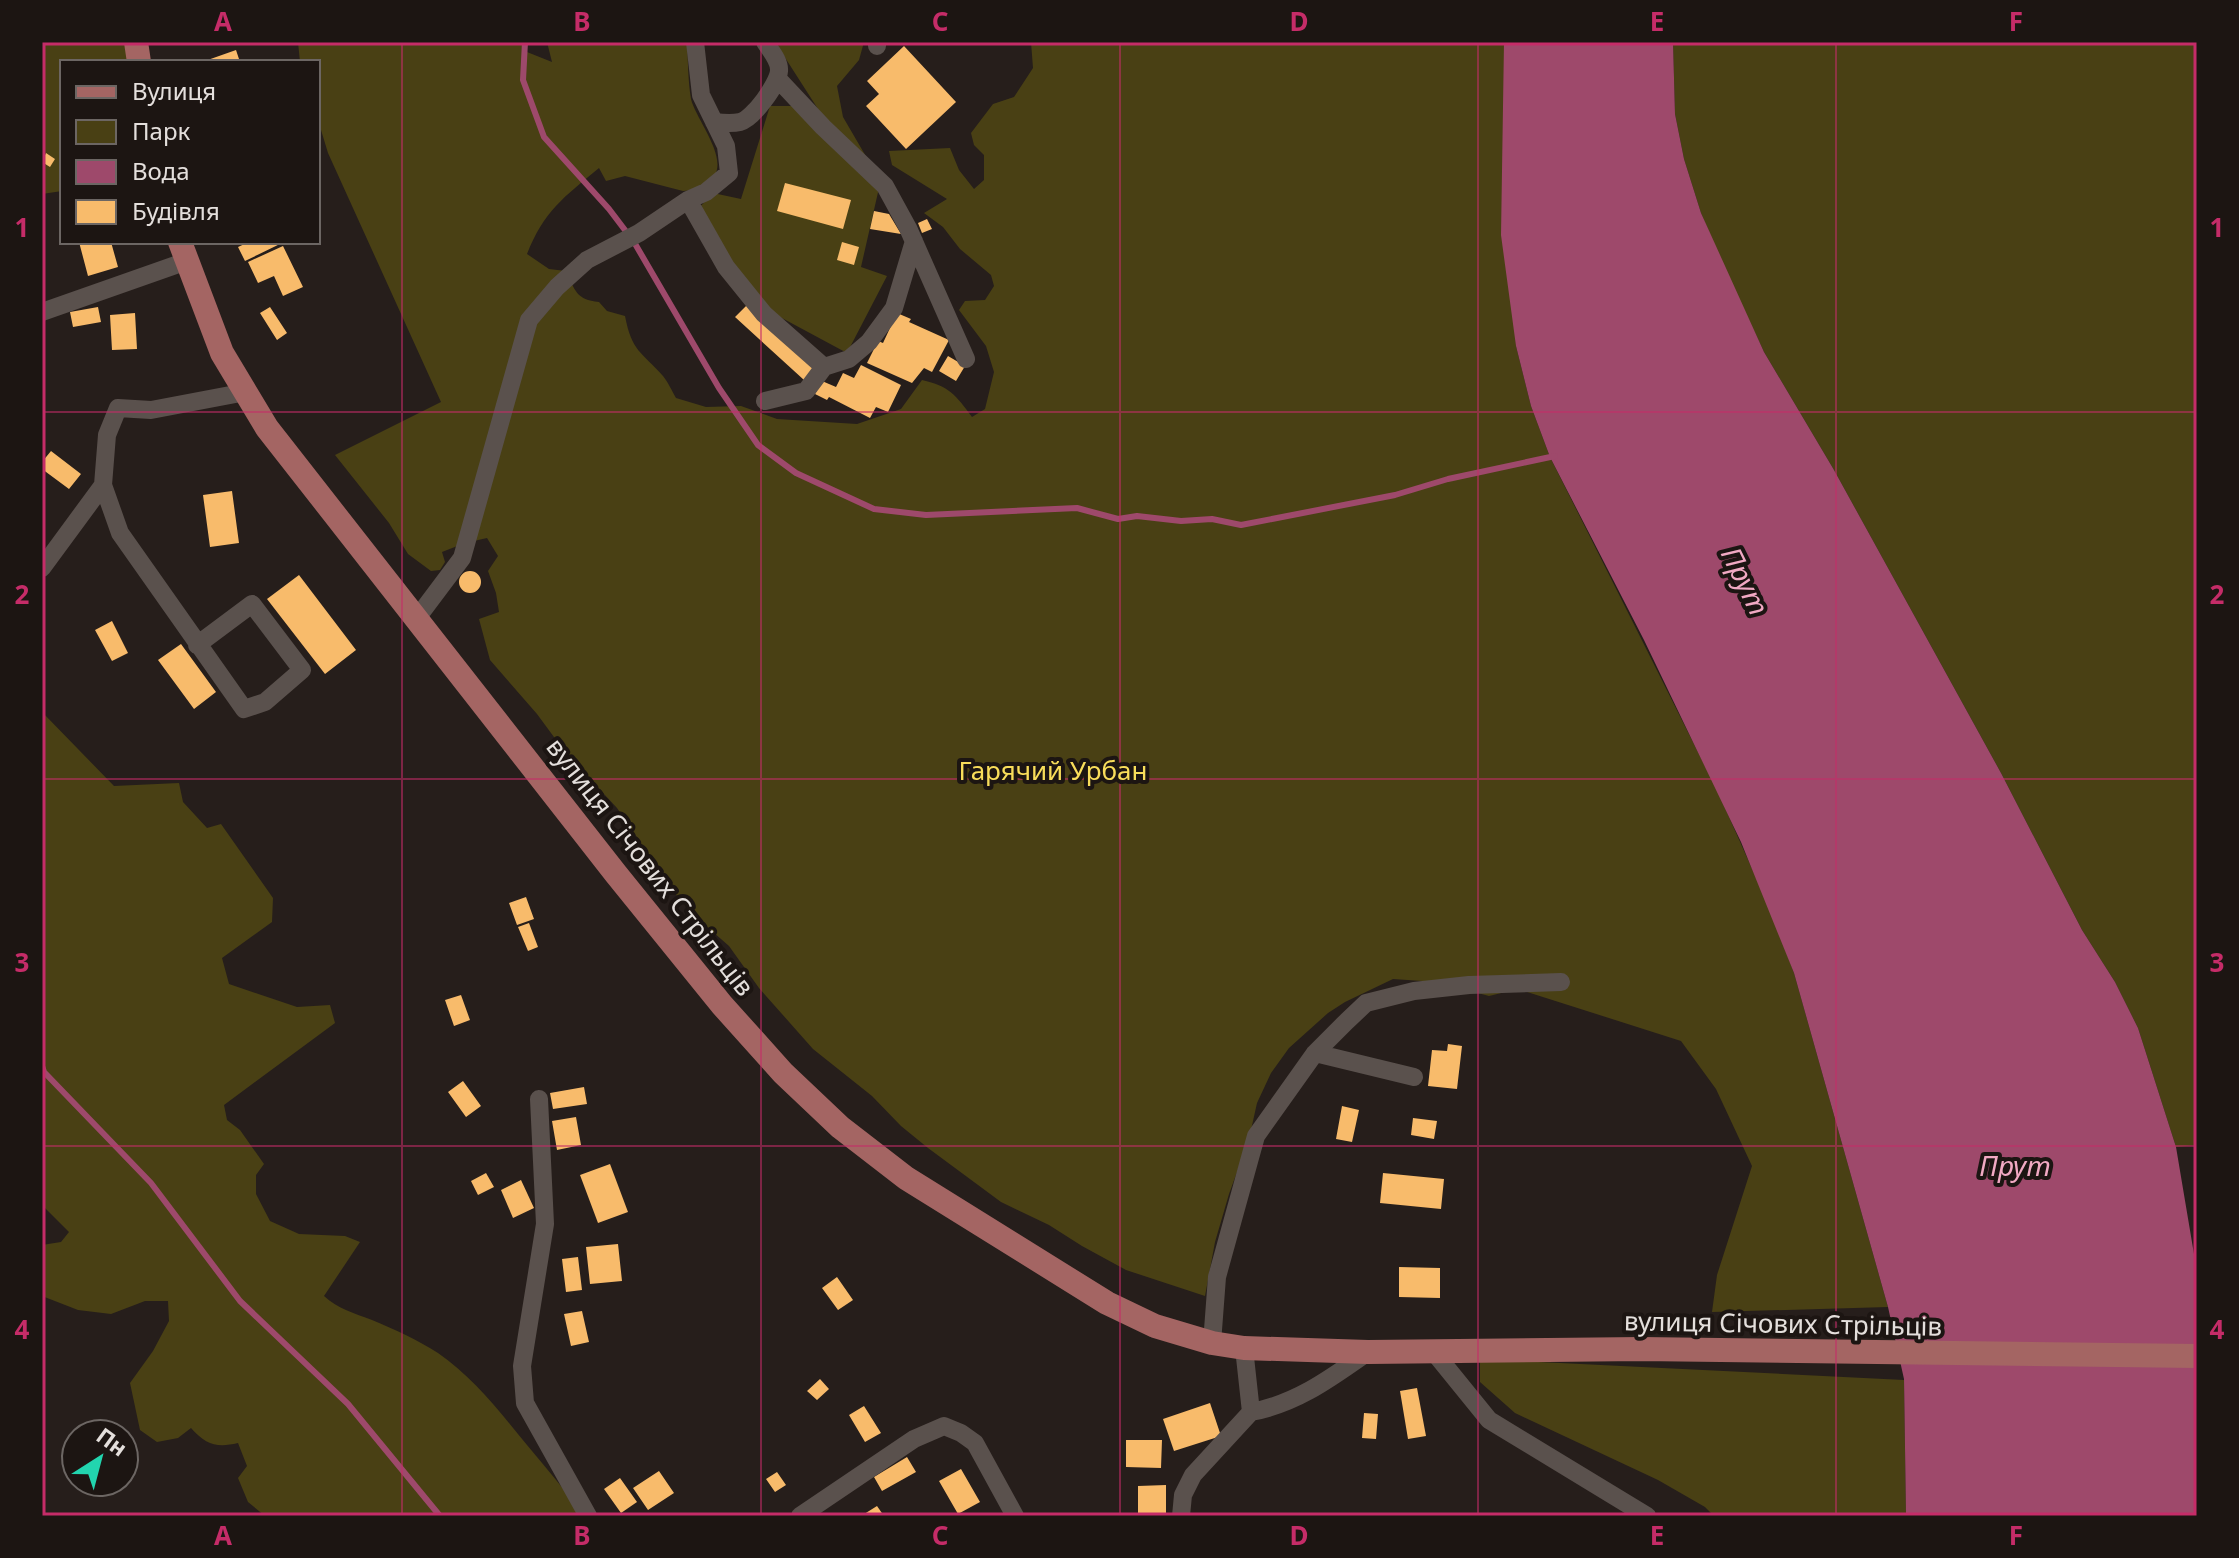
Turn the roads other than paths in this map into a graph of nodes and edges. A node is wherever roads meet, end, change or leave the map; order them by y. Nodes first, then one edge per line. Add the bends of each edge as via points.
1 (695, 42) edge
2 (765, 42) edge
3 (777, 78) junction
4 (714, 122) junction
5 (688, 200) junction
6 (914, 241) junction
7 (184, 252) edge
8 (42, 312) edge
9 (966, 359) dead end
10 (824, 367) junction
11 (246, 392) junction
12 (765, 401) dead end
13 (103, 485) junction
14 (42, 568) edge
15 (417, 618) junction
16 (197, 645) junction
17 (1561, 982) dead end
18 (1315, 1053) junction
19 (1414, 1077) dead end
20 (539, 1099) dead end
21 (1212, 1343) junction
22 (1244, 1348) junction
23 (1433, 1351) junction
24 (1368, 1352) junction
25 (2197, 1356) edge
26 (1251, 1412) junction
27 (804, 1515) edge
28 (588, 1516) edge
29 (1015, 1516) edge
30 (1181, 1516) edge
31 (1647, 1516) edge

1 - 4 street via 701,95
2 - 3 street via 778,64
3 - 4 street via 747,119
3 - 6 street via 885,186
4 - 5 street via 726,146 729,173
5 - 10 street via 726,267 764,314
5 - 15 street via 587,260 529,320 462,558
6 - 9 street
6 - 10 street via 894,308 849,359
7 - 8 street
7 - 11 main road, вулиця Січових Стрільців via 222,353
10 - 12 street via 806,391
11 - 13 street via 151,410 118,408 107,435
11 - 15 main road, вулиця Січових Стрільців via 267,428
13 - 14 street
13 - 16 street via 120,533
15 - 21 main road, вулиця Січових Стрільців via 722,1005 840,1127 906,1178 1107,1303 1155,1326
16 - 16 street via 244,709 265,702 302,670 252,604
17 - 18 street via 1469,985 1366,1003
18 - 19 street
18 - 21 street via 1256,1136 1217,1277
20 - 28 street via 545,1224 522,1366 525,1403
21 - 22 main road, вулиця Січових Стрільців
22 - 24 main road, вулиця Січових Стрільців
22 - 26 street
23 - 24 main road, вулиця Січових Стрільців
23 - 25 main road, вулиця Січових Стрільців
23 - 31 street via 1489,1420
24 - 26 street via 1317,1389
26 - 30 street via 1193,1475
27 - 29 street via 914,1439 944,1426 975,1443

